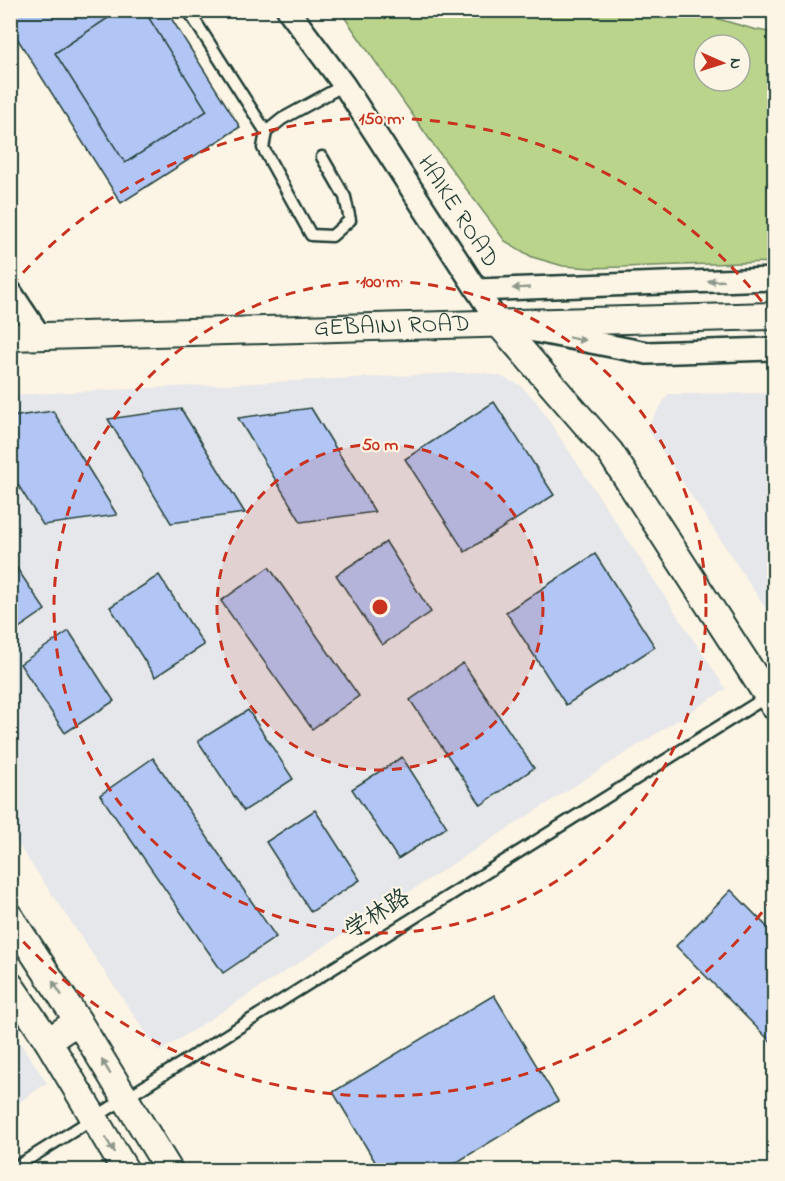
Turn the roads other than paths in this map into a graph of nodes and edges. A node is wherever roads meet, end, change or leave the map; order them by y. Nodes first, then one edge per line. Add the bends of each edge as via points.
1 (188, 10) edge
2 (288, 10) edge
3 (344, 85) junction
4 (266, 132) junction
5 (322, 158) dead end
6 (774, 279) edge
7 (477, 290) junction
8 (10, 291) edge
9 (774, 316) edge
10 (499, 324) junction
11 (39, 336) junction
12 (10, 337) edge
13 (774, 349) edge
14 (771, 701) edge
15 (10, 916) edge
16 (10, 985) edge
17 (78, 1021) junction
18 (48, 1041) junction
19 (125, 1098) junction
20 (94, 1118) junction
21 (11, 1170) edge
22 (125, 1170) edge
23 (169, 1170) edge

1 - 4 lane
2 - 3 street, HAIKE ROAD
3 - 4 lane
3 - 7 street, HAIKE ROAD
4 - 5 lane via 264,148 311,235 332,236 350,220 345,197
6 -> 7 street
7 - 10 street, HAIKE ROAD
8 - 11 street
9 - 10 street, GEBAINI ROAD
10 - 11 street, GEBAINI ROAD
10 -> 13 street via 646,353
10 - 14 street via 610,452
11 - 12 street, GEBAINI ROAD
14 - 19 lane, 学林路
17 -> 15 street
16 - 18 street
17 - 18 street
19 -> 17 street
18 - 20 street
19 - 20 lane, 学林路
19 - 23 street
20 - 21 lane, 学林路
20 -> 22 street

